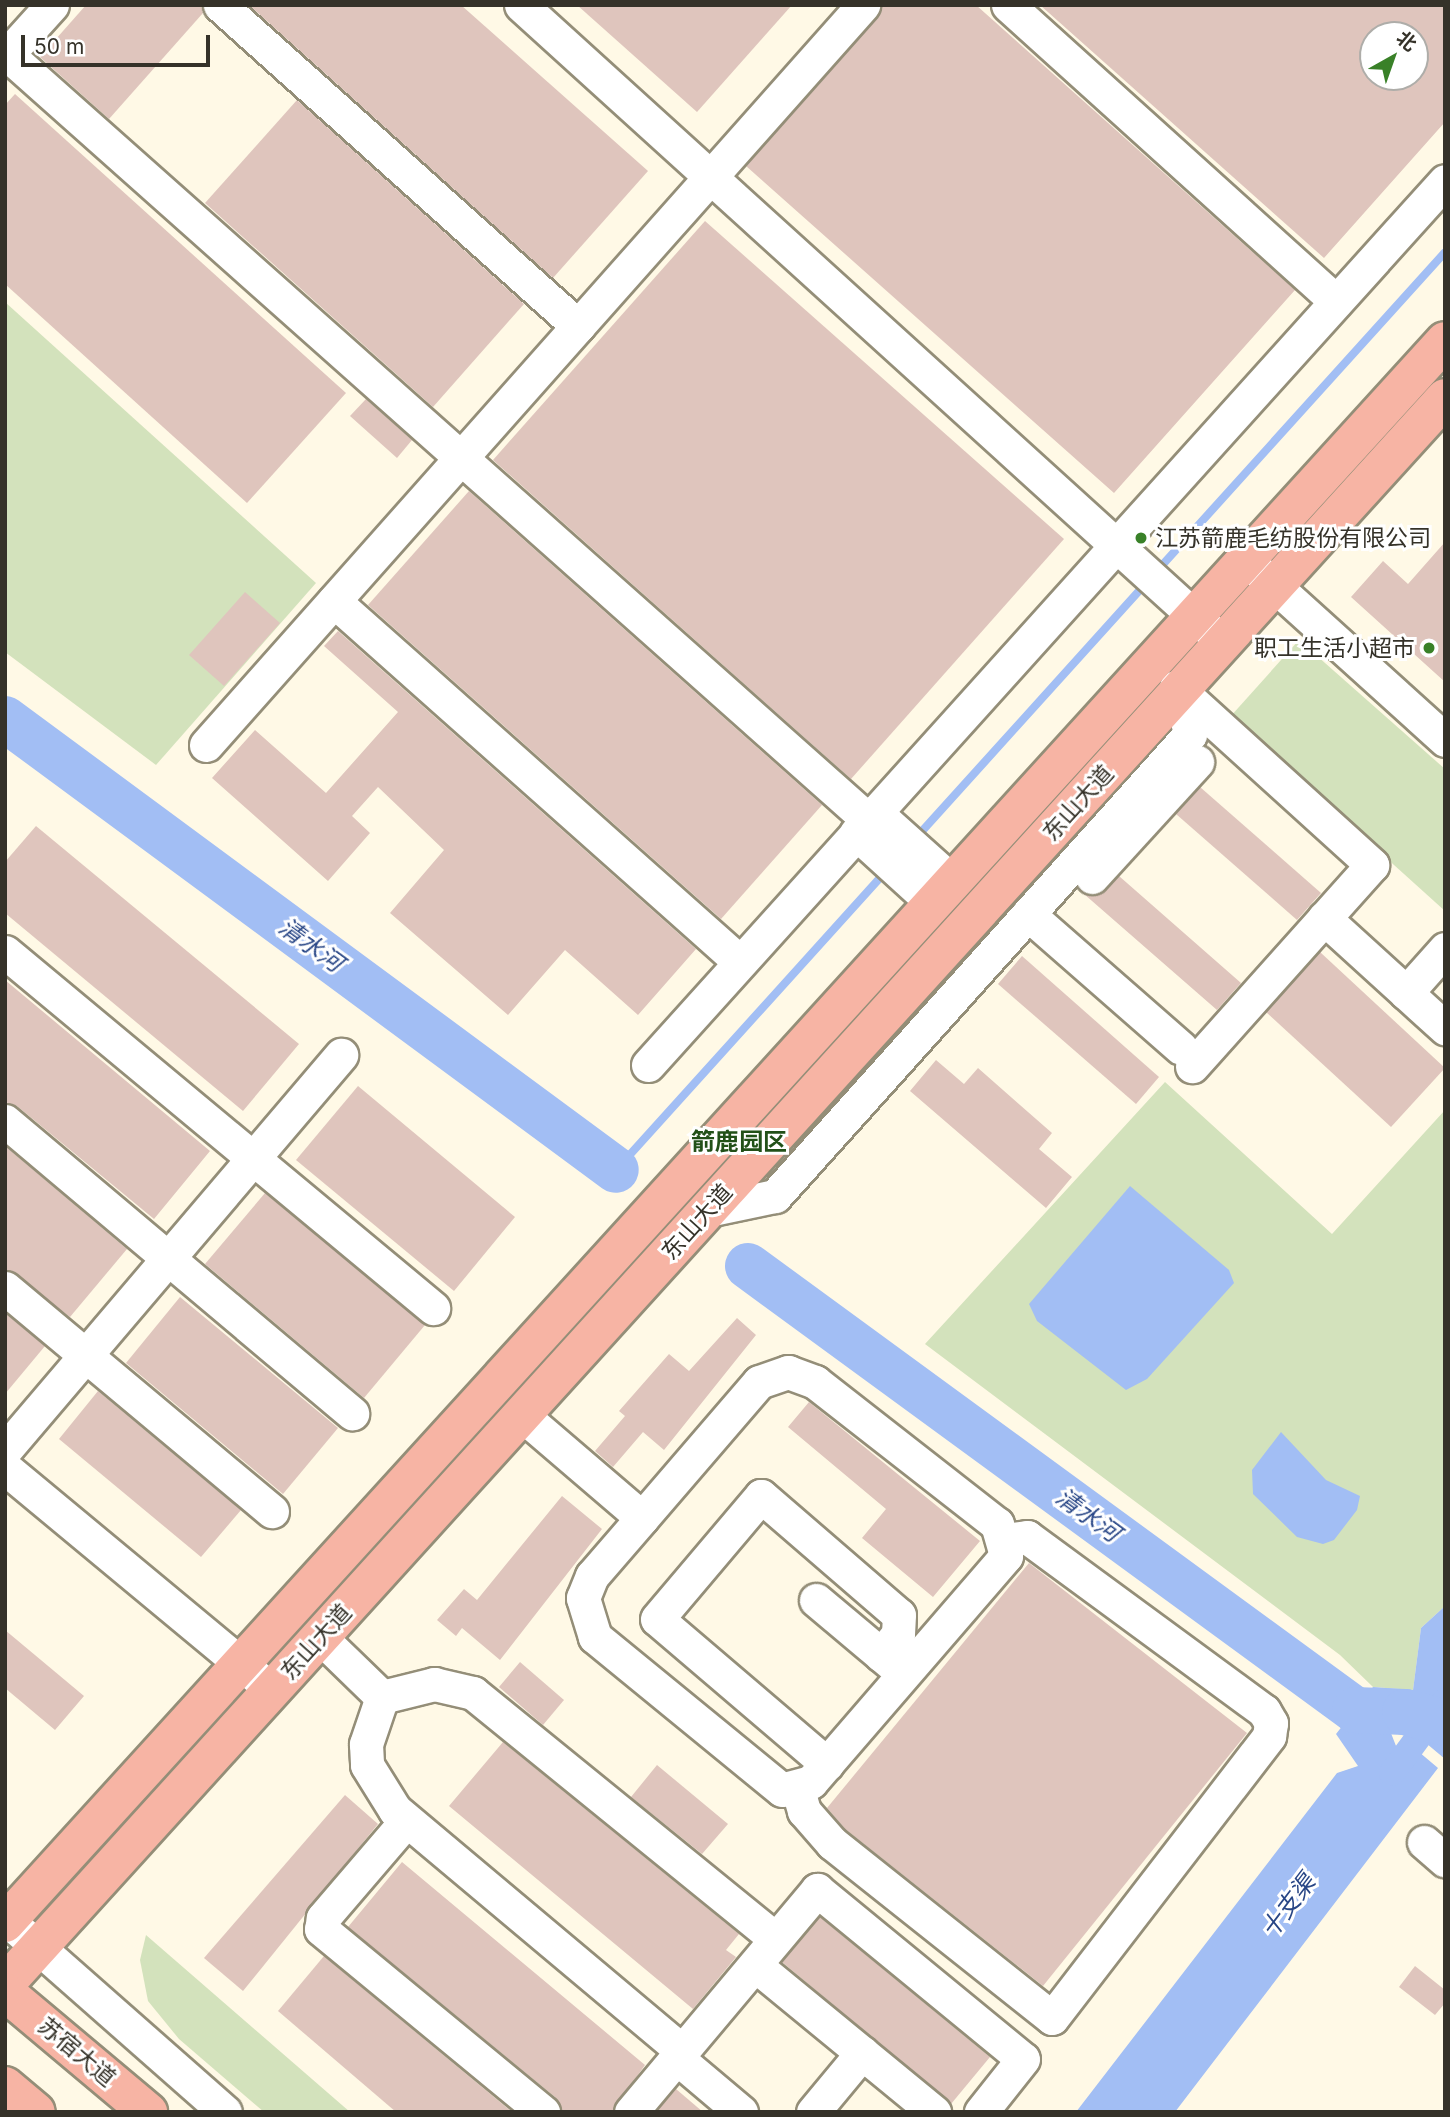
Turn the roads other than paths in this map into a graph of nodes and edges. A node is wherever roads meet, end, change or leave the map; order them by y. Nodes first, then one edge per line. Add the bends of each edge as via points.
1 (52, 5) edge
2 (220, 5) edge
3 (521, 5) edge
4 (863, 5) edge
5 (1008, 5) edge
6 (6, 56) edge
7 (710, 177) junction
8 (1445, 181) edge
9 (1336, 301) junction
10 (578, 326) junction
11 (1445, 341) edge
12 (1445, 398) edge
13 (461, 457) junction
14 (1115, 545) junction
15 (1246, 560) junction
16 (1275, 586) junction
17 (334, 601) junction
18 (1195, 616) junction
19 (1223, 642) junction
20 (1151, 664) junction
21 (1180, 690) junction
22 (1445, 740) edge
23 (205, 745) dead end
24 (1197, 762) dead end
25 (866, 822) junction
26 (943, 892) junction
27 (1324, 918) junction
28 (1037, 921) junction
29 (1445, 949) edge
30 (5, 952) edge
31 (740, 962) junction
32 (1406, 993) junction
33 (1445, 1028) edge
34 (341, 1055) dead end
35 (648, 1065) dead end
36 (902, 1087) dead end
37 (5, 1121) edge
38 (253, 1158) junction
39 (708, 1210) junction
40 (168, 1258) junction
41 (5, 1288) edge
42 (433, 1308) dead end
43 (86, 1355) junction
44 (352, 1413) dead end
45 (522, 1415) junction
46 (5, 1450) edge
47 (5, 1468) edge
48 (272, 1511) dead end
49 (642, 1518) junction
50 (1006, 1540) junction
51 (816, 1600) dead end
52 (320, 1637) junction
53 (241, 1664) junction
54 (893, 1665) junction
55 (272, 1690) junction
56 (382, 1698) junction
57 (827, 1764) junction
58 (798, 1790) junction
59 (406, 1821) junction
60 (6, 1920) edge
61 (776, 1939) junction
62 (38, 1948) junction
63 (755, 1965) junction
64 (5, 1984) edge
65 (5, 1992) edge
66 (862, 2053) junction
67 (679, 2055) junction
68 (5, 2086) edge
69 (36, 2112) edge
70 (148, 2112) edge
71 (225, 2112) edge
72 (543, 2112) edge
73 (631, 2112) edge
74 (741, 2112) edge
75 (813, 2112) edge
76 (934, 2112) edge
77 (981, 2112) edge

1 - 6 lane
2 - 10 lane
3 - 7 lane
4 - 7 lane
5 - 9 lane
6 - 13 lane
7 - 10 lane
7 - 14 lane
8 - 9 lane
9 - 14 lane
10 - 13 lane
11 - 15 main road, 东山大道
12 - 16 main road, 东山大道
13 - 17 lane
13 - 25 lane
14 - 18 lane
14 - 25 lane
15 - 16 lane
15 - 18 main road, 东山大道
16 - 19 main road, 东山大道
16 - 22 lane
17 - 23 lane
17 - 31 lane
18 - 19 lane
18 - 20 main road, 东山大道
19 - 21 main road, 东山大道
20 - 21 lane
20 - 26 main road, 东山大道
21 - 27 lane via 1372,865
21 - 28 lane via 1190,734
21 - 39 main road, 东山大道
24 - 28 lane
25 - 26 lane
25 - 31 lane
26 - 53 main road, 东山大道
27 - 28 lane via 1186,1057
27 - 32 lane
28 - 36 lane
28 - 39 lane via 775,1196
29 - 32 lane
30 - 38 lane
31 - 35 lane
32 - 33 lane
34 - 38 lane
37 - 40 lane
38 - 40 lane
38 - 42 lane
39 - 45 main road, 东山大道
40 - 43 lane
40 - 44 lane
41 - 43 lane
43 - 46 lane
43 - 48 lane
45 - 49 lane
45 - 52 main road, 东山大道
47 - 53 lane
49 - 50 lane via 760,1382 788,1372 815,1382 997,1524
49 - 58 lane via 593,1576 583,1598 595,1637 758,1774 782,1790
50 - 54 lane via 1006,1556 995,1571
50 - 58 lane via 1027,1536 1264,1711 1271,1723 1269,1736 1052,2018 832,1843 804,1811
51 - 54 lane
52 - 55 main road, 东山大道
52 - 56 lane
53 - 55 lane
53 - 60 main road, 东山大道
54 - 57 lane
54 - 57 lane via 899,1615 761,1496 657,1619
55 - 62 main road, 东山大道
56 - 59 lane via 366,1744 367,1765 379,1790
56 - 61 lane via 434,1684 473,1693
57 - 58 lane
59 - 67 lane
59 - 72 lane via 323,1918 321,1929
60 - 62 lane
61 - 63 lane
61 - 77 lane via 817,1890 1023,2059
62 - 64 main road, 东山大道
62 - 71 lane
63 - 66 lane
63 - 67 lane
65 - 70 main road, 苏宿大道
66 - 75 lane
66 - 76 lane
67 - 73 lane
67 - 74 lane
68 - 69 main road

